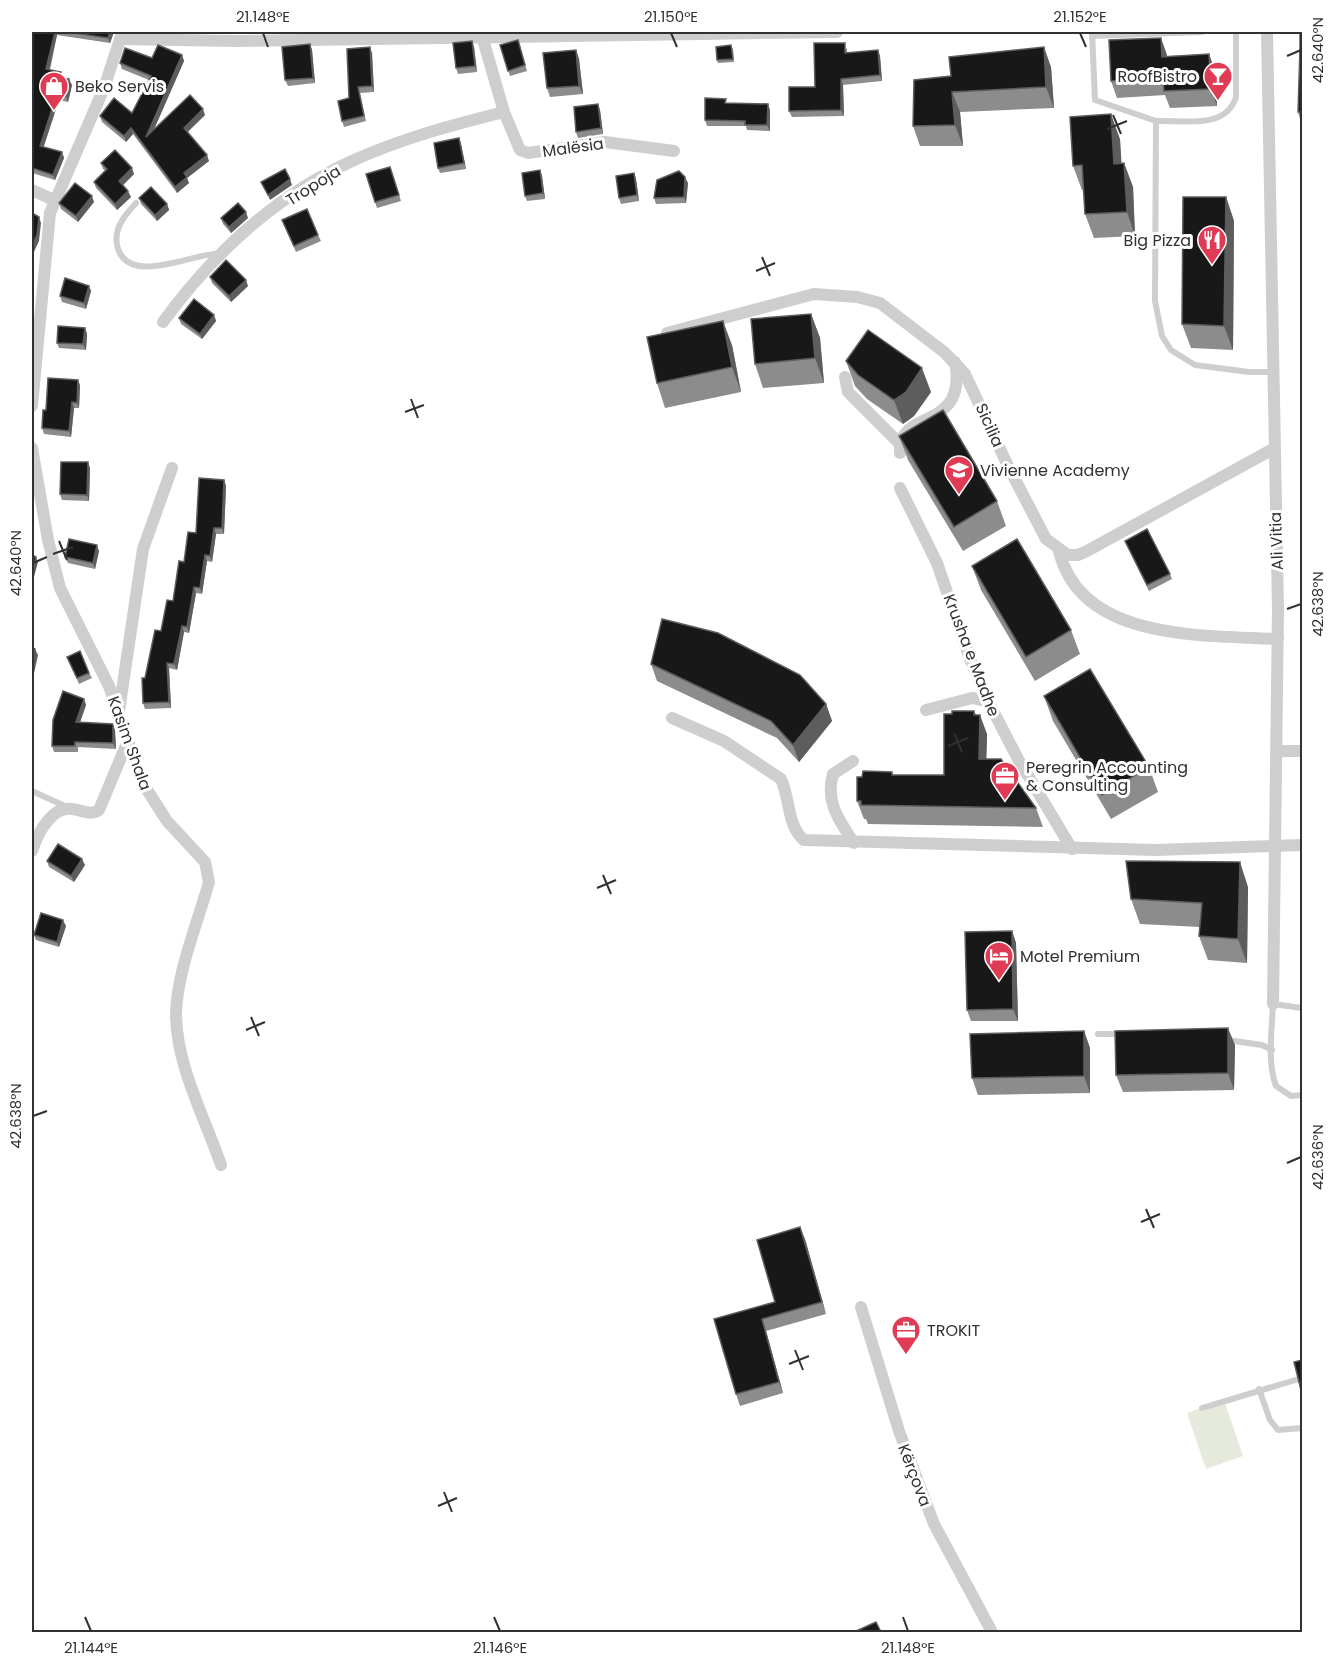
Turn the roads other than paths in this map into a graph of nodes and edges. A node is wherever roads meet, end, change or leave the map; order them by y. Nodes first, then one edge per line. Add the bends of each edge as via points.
1 (837, 32) edge
2 (1186, 32) edge
3 (1202, 32) edge
4 (1236, 32) edge
5 (1267, 32) edge
6 (602, 34) edge
7 (1092, 34) edge
8 (121, 35) edge
9 (482, 36) junction
10 (504, 112) junction
11 (1156, 121) junction
12 (674, 151) dead end
13 (32, 190) edge
14 (56, 201) junction
15 (136, 203) dead end
16 (218, 254) junction
17 (163, 322) dead end
18 (667, 333) edge
19 (955, 361) junction
20 (1273, 372) junction
21 (845, 377) edge
22 (32, 406) edge
23 (32, 448) edge
24 (1274, 449) junction
25 (172, 468) dead end
26 (900, 488) dead end
27 (1059, 551) junction
28 (1278, 639) junction
29 (988, 701) junction
30 (926, 711) dead end
31 (119, 712) junction
32 (672, 718) dead end
33 (127, 743) junction
34 (1277, 751) junction
35 (1302, 751) edge
36 (853, 761) dead end
37 (32, 791) edge
38 (70, 808) junction
39 (854, 843) junction
40 (1276, 845) junction
41 (1302, 845) edge
42 (1072, 849) junction
43 (32, 851) edge
44 (1273, 1004) junction
45 (1302, 1008) edge
46 (1098, 1034) dead end
47 (1130, 1034) edge
48 (1223, 1039) edge
49 (1272, 1050) junction
50 (1302, 1095) edge
51 (221, 1165) dead end
52 (861, 1307) dead end
53 (1302, 1377) edge
54 (1258, 1389) junction
55 (1202, 1408) dead end
56 (1302, 1428) edge
57 (992, 1632) edge

1 - 6 street
2 - 3 lane
2 - 7 lane
4 - 11 lane via 1236,98 1226,116 1215,120
5 - 20 street, Ali Vitia
6 - 9 street
7 - 11 lane via 1095,100
8 - 9 street via 235,40
8 - 14 street via 104,88
9 - 10 street, Malësia
10 - 12 street, Malësia via 515,144 528,153 605,142
10 - 16 street, Tropoja via 429,132 350,162 282,204
11 - 20 lane via 1155,301 1162,336 1171,350 1195,365
13 - 14 street
14 - 22 street via 46,232
15 - 16 lane via 117,232 120,253 127,260 156,267 202,254
16 - 17 street, Tropoja
18 - 19 street, Sicilia via 814,294 857,297 885,307
19 - 21 street via 958,389 954,398 947,407 904,433 899,448 848,392
19 - 27 street, Sicilia via 971,384 1046,539
20 - 24 street, Ali Vitia
23 - 31 street, Kasim Shala via 54,569
24 - 27 street via 1087,551 1068,555
24 - 28 street, Ali Vitia
25 - 31 street via 143,549
26 - 29 street, Krusha e Madhe via 938,562
27 - 28 street, Sicilia via 1077,589 1129,623 1160,631
28 - 34 street, Ali Vitia
29 - 30 street via 972,698
29 - 42 street, Krusha e Madhe
31 - 33 street, Kasim Shala
32 - 39 street via 724,741 781,779 793,824 804,840
33 - 38 street via 99,810 92,813
33 - 51 street, Kasim Shala via 152,802 198,852 209,873 176,1015 188,1076
34 - 35 street
34 - 40 street, Ali Vitia
36 - 39 street via 833,774 829,794
37 - 38 lane
38 - 43 street via 47,822
39 - 42 street
40 - 41 street
40 - 42 street
40 - 44 street, Ali Vitia
44 - 45 lane
44 - 49 lane, Ali Vitia
46 - 47 lane
48 - 49 lane
49 - 50 lane, Ali Vitia via 1276,1086 1291,1096
52 - 57 street, Kërçova via 899,1431 934,1524
53 - 54 lane
54 - 55 lane
54 - 56 lane via 1278,1430

